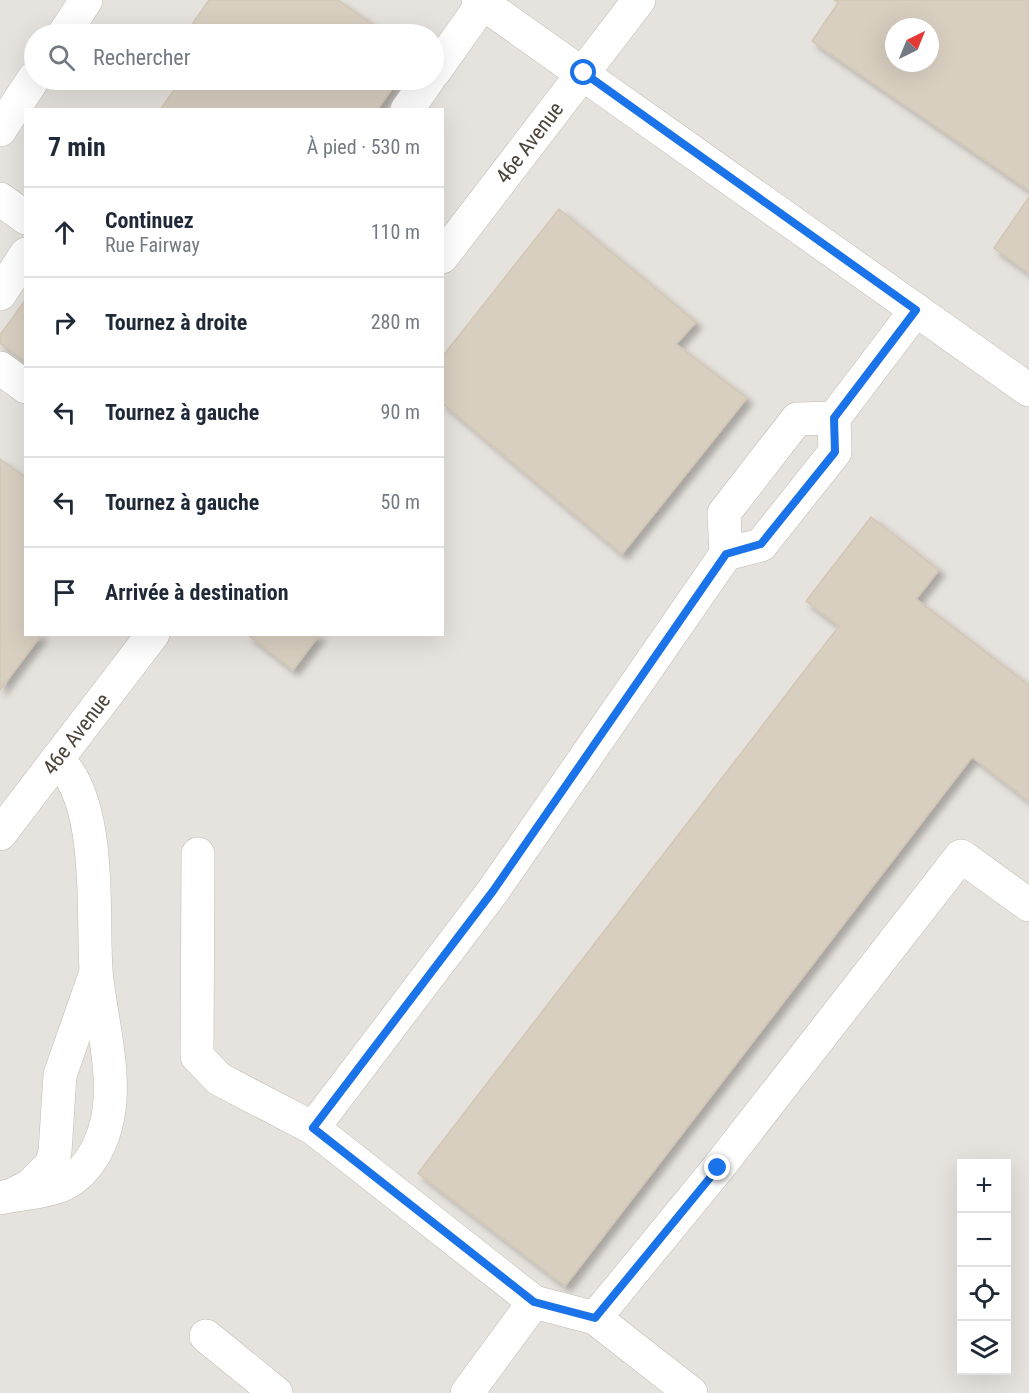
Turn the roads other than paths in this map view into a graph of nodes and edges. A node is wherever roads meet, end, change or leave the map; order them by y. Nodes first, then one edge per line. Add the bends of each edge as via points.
1 (86, 0) edge
2 (639, 0) edge
3 (481, 2) edge
4 (70, 24) edge
5 (444, 57) edge
6 (584, 73) junction
7 (26, 90) edge
8 (421, 90) edge
9 (408, 108) edge
10 (0, 130) edge
11 (0, 199) edge
12 (24, 217) edge
13 (444, 254) edge
14 (24, 257) edge
15 (0, 294) edge
16 (916, 310) junction
17 (0, 368) edge
18 (24, 386) edge
19 (1029, 390) edge
20 (834, 418) junction
21 (726, 554) junction
22 (151, 636) edge
23 (57, 759) junction
24 (0, 834) edge
25 (198, 854) dead end
26 (1029, 904) edge
27 (96, 970) junction
28 (313, 1128) junction
29 (6, 1197) edge
30 (534, 1302) junction
31 (595, 1318) junction
32 (206, 1336) dead end
33 (276, 1393) edge
34 (467, 1393) edge
35 (691, 1393) edge

1 - 4 street
2 - 6 street, 46e Avenue
3 - 5 street
3 - 6 street
6 - 13 street, 46e Avenue
6 - 16 street
7 - 10 street
8 - 9 street
11 - 12 street
14 - 15 street
16 - 19 street
16 - 20 street
17 - 18 street
20 - 21 street via 835,452 761,544
20 - 21 street via 797,419 724,513
21 - 28 street via 493,891
22 - 23 street, 46e Avenue
23 - 24 street, 46e Avenue
23 - 27 street via 75,783 85,815 94,884
25 - 28 street via 197,1056 219,1079
26 - 31 street via 961,856 718,1168
27 - 29 street via 60,1075 51,1165 30,1186
27 - 29 street via 110,1081 103,1135 92,1157 65,1185
28 - 30 street
30 - 31 street
30 - 34 street
31 - 35 street
32 - 33 street

